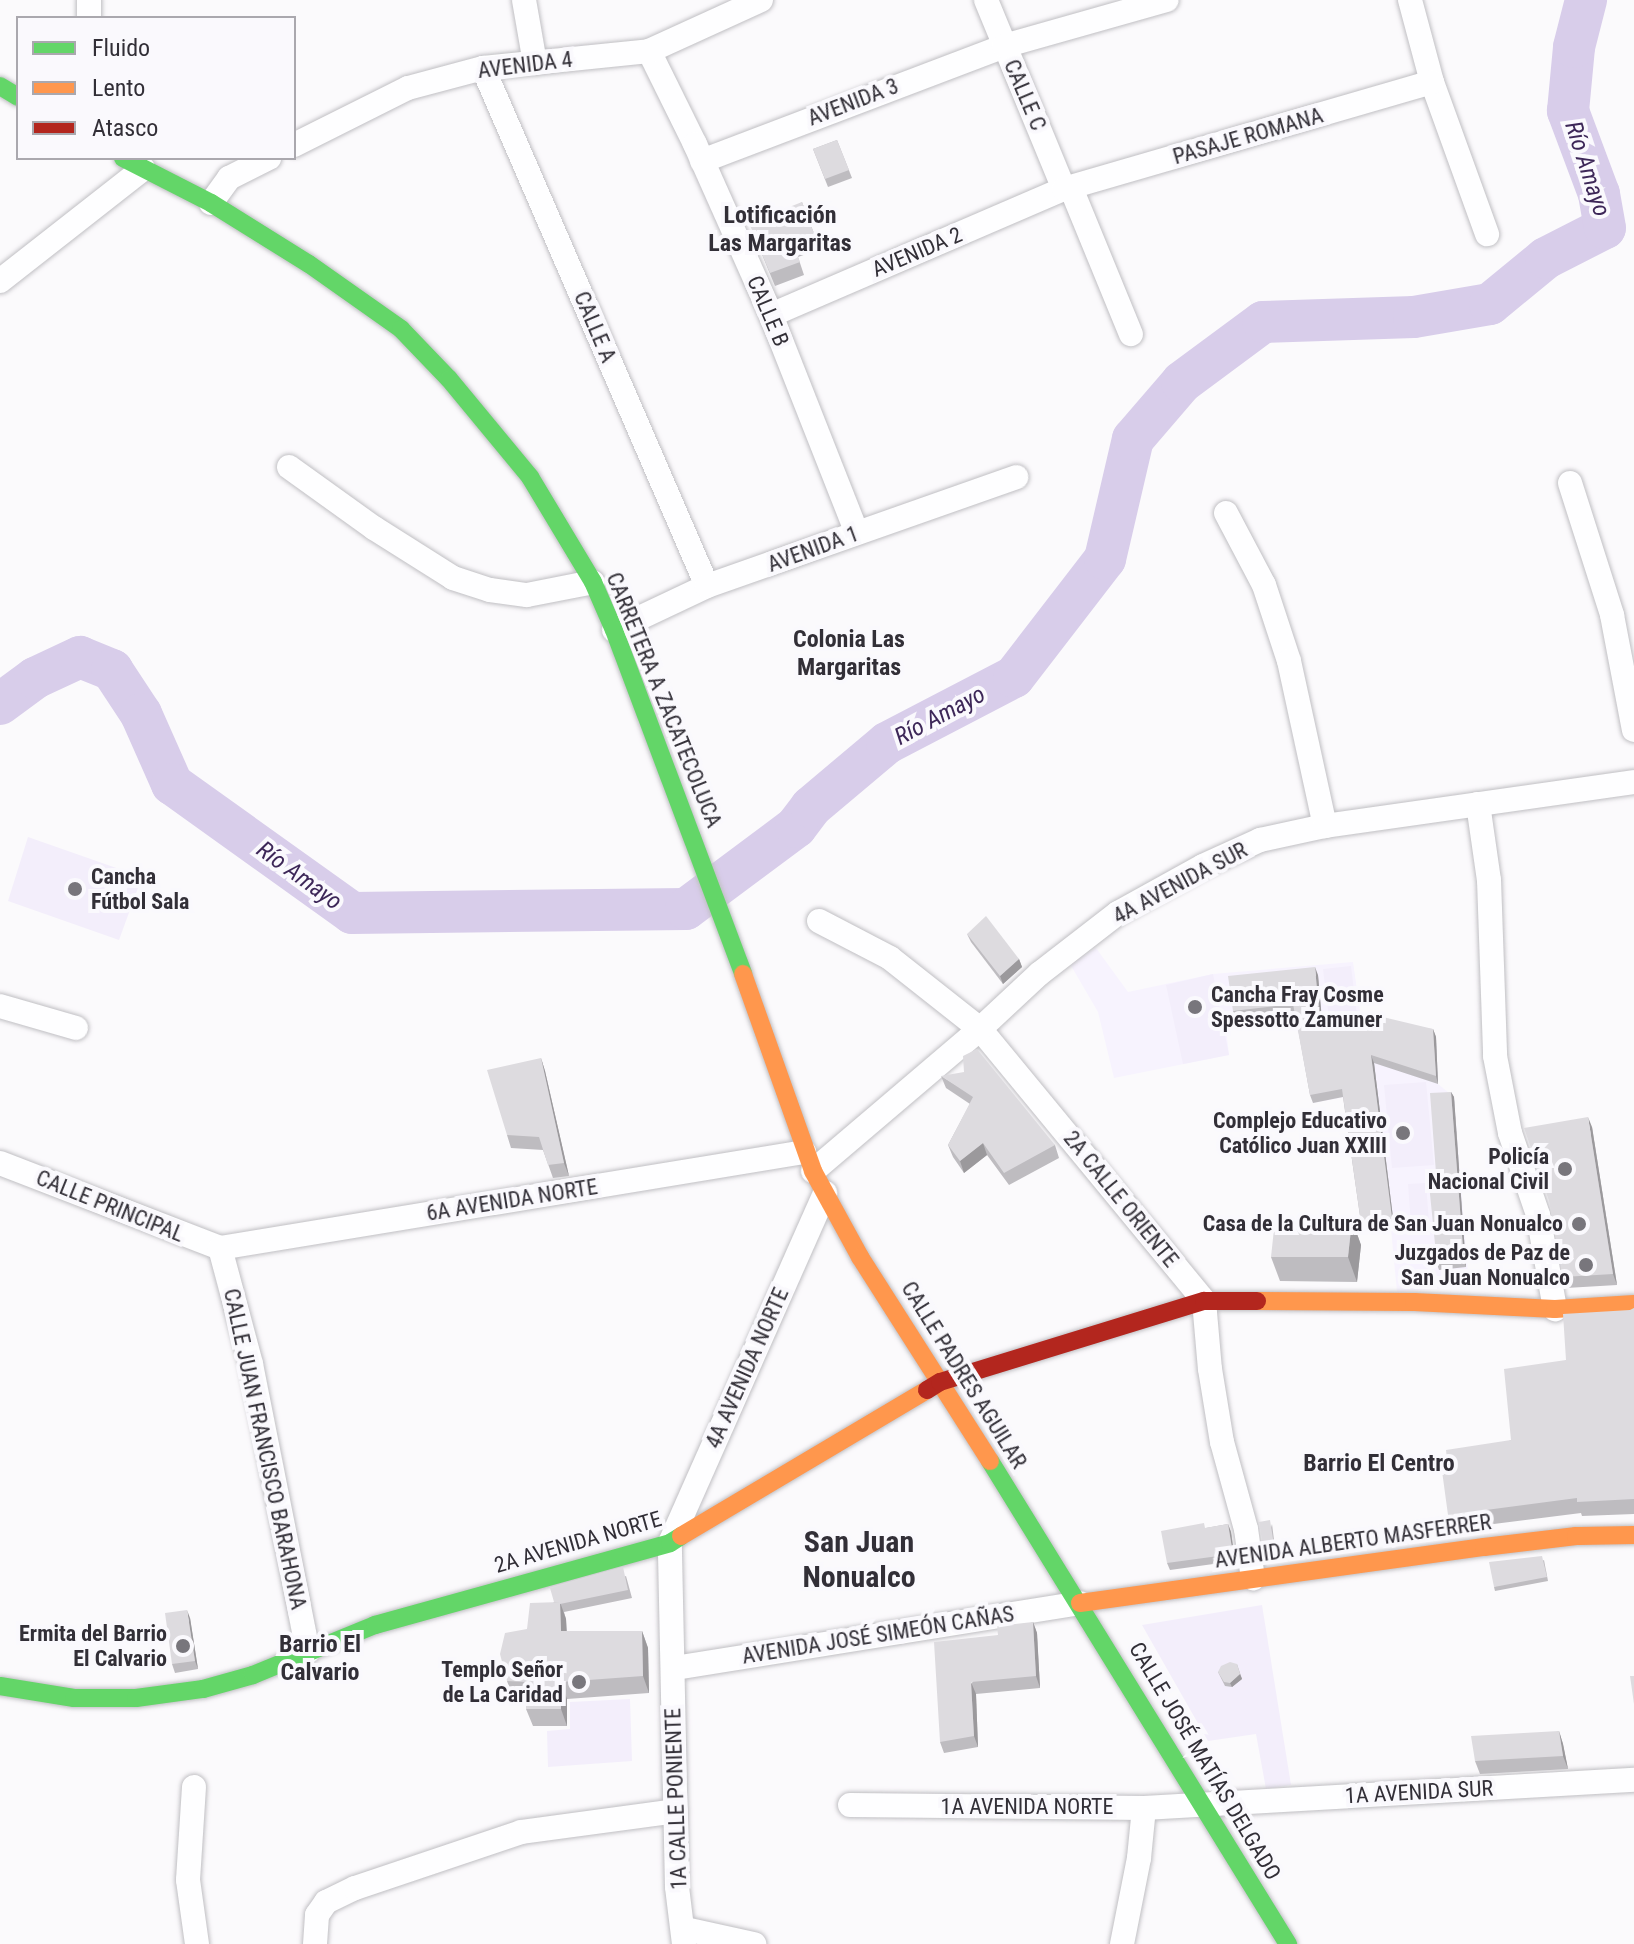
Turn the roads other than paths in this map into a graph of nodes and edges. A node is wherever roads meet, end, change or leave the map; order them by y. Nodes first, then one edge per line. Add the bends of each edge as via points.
1 (524, 0) edge
2 (761, 0) edge
3 (986, 0) edge
4 (1167, 0) edge
5 (1410, 0) edge
6 (1004, 46) junction
7 (649, 51) junction
8 (535, 63) junction
9 (483, 68) junction
10 (1432, 82) junction
11 (296, 144) edge
12 (265, 160) edge
13 (702, 161) junction
14 (133, 163) edge
15 (1068, 188) junction
16 (211, 203) junction
17 (1487, 234) dead end
18 (0, 281) edge
19 (771, 315) junction
20 (1131, 334) dead end
21 (289, 467) dead end
22 (1016, 477) dead end
23 (1570, 483) dead end
24 (1226, 513) dead end
25 (857, 533) junction
26 (593, 582) junction
27 (707, 586) junction
28 (614, 630) junction
29 (1634, 730) edge
30 (1634, 782) edge
31 (1478, 804) junction
32 (1325, 826) junction
33 (819, 921) dead end
34 (0, 1006) edge
35 (76, 1028) dead end
36 (980, 1029) junction
37 (808, 1161) junction
38 (0, 1163) edge
39 (825, 1193) junction
40 (220, 1248) junction
41 (1204, 1301) junction
42 (1634, 1304) edge
43 (1555, 1309) junction
44 (940, 1382) junction
45 (1634, 1535) edge
46 (670, 1543) junction
47 (1253, 1579) junction
48 (1080, 1603) junction
49 (308, 1651) junction
50 (675, 1668) junction
51 (0, 1686) edge
52 (1634, 1780) edge
53 (194, 1787) dead end
54 (850, 1805) dead end
55 (1204, 1805) junction
56 (1144, 1808) junction
57 (676, 1811) junction
58 (684, 1937) edge
59 (197, 1944) edge
60 (315, 1944) edge
61 (754, 1944) edge
62 (1122, 1944) edge
63 (1288, 1944) edge

1 - 8 street
2 - 7 street, AVENIDA 4
3 - 6 street, CALLE C
4 - 6 street, AVENIDA 3
5 - 10 street
6 - 13 street, AVENIDA 3
6 - 15 street, CALLE C
7 - 8 street, AVENIDA 4
7 - 13 street, CALLE B
8 - 9 street, AVENIDA 4
9 - 11 street, AVENIDA 4 via 408,88
9 - 27 street, CALLE A
10 - 15 street, PASAJE ROMANA
10 - 17 street
12 - 16 street via 229,178
13 - 19 street, CALLE B
14 - 16 main road, CARRETERA A ZACATECOLUCA
14 - 18 street
15 - 19 street, AVENIDA 2
15 - 20 street, CALLE C
16 - 26 main road, CARRETERA A ZACATECOLUCA via 401,329 530,477
19 - 25 street, CALLE B
21 - 26 street via 453,578 527,595
22 - 25 street, AVENIDA 1
23 - 29 street via 1612,615
24 - 32 street via 1264,585 1289,661
25 - 27 street, AVENIDA 1
26 - 28 main road, CARRETERA A ZACATECOLUCA
27 - 28 street, AVENIDA 1
28 - 37 main road, CARRETERA A ZACATECOLUCA
30 - 31 street, 4A AVENIDA SUR
31 - 32 street, 4A AVENIDA SUR
31 - 43 street via 1489,880 1495,1056 1510,1133 1538,1215
32 - 36 street, 4A AVENIDA SUR via 1260,840 1118,913 1039,974
33 - 36 street, 2A CALLE ORIENTE via 890,958
34 - 35 street
36 - 37 street, 4A AVENIDA SUR
36 - 41 street, 2A CALLE ORIENTE
37 - 39 main road, CALLE PADRES AGUILAR
37 - 40 street, 6A AVENIDA NORTE
38 - 40 street, CALLE PRINCIPAL
39 - 44 main road, CALLE PADRES AGUILAR
39 - 46 street, 4A AVENIDA NORTE
40 - 49 street, CALLE JUAN FRANCISCO BARAHONA via 251,1364
41 - 43 main road, 2A AVENIDA NORTE
41 - 44 main road, 2A AVENIDA NORTE
41 - 47 street via 1222,1442 1246,1529
42 - 43 main road, 2A AVENIDA NORTE
44 - 46 main road, 2A AVENIDA NORTE
44 - 48 main road, CALLE PADRES AGUILAR
45 - 47 main road, AVENIDA ALBERTO MASFERRER via 1506,1544
46 - 49 main road, 2A AVENIDA NORTE via 375,1625
46 - 50 street, 1A CALLE PONIENTE
47 - 48 main road, AVENIDA ALBERTO MASFERRER
48 - 50 street, AVENIDA JOSÉ SIMEÓN CAÑAS
48 - 55 main road, CALLE JOSÉ MATÍAS DELGADO
49 - 51 main road, 2A AVENIDA NORTE via 203,1689 136,1698 74,1698
50 - 57 street, 1A CALLE PONIENTE
52 - 55 street, 1A AVENIDA SUR
53 - 59 street via 188,1880
54 - 56 street, 1A AVENIDA NORTE
55 - 56 street, 1A AVENIDA NORTE
55 - 63 main road, CALLE JOSÉ MATÍAS DELGADO
56 - 62 street
57 - 58 street, 1A CALLE PONIENTE
57 - 60 street via 521,1832 355,1888 326,1902 317,1915
58 - 61 street

